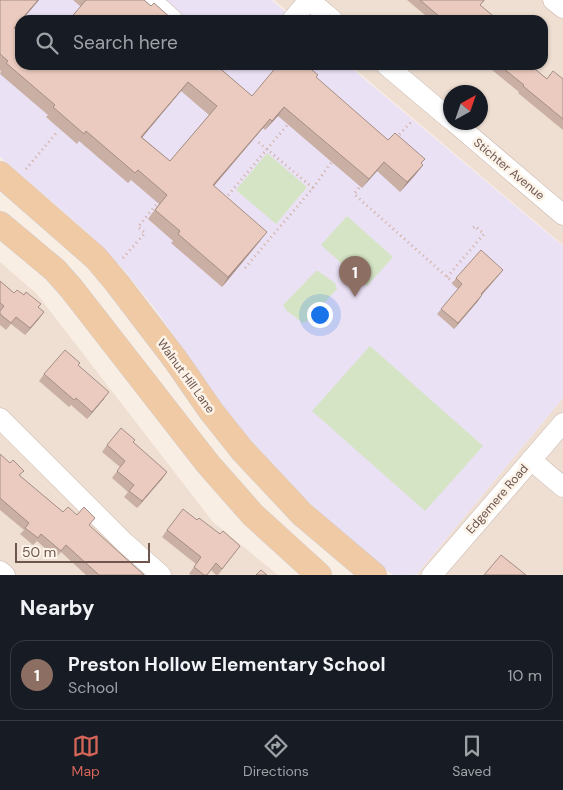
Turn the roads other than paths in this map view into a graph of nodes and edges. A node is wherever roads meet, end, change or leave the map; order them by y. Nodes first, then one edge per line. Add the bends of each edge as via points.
1 (151, 0) edge
2 (309, 0) edge
3 (553, 0) edge
4 (563, 8) edge
5 (168, 15) edge
6 (296, 15) edge
7 (327, 15) edge
8 (392, 70) edge
9 (443, 113) edge
10 (463, 130) edge
11 (11, 174) edge
12 (563, 215) edge
13 (0, 224) edge
14 (0, 418) edge
15 (563, 423) edge
16 (531, 460) junction
17 (563, 487) edge
18 (0, 570) edge
19 (5, 575) edge
20 (161, 575) edge
21 (319, 575) edge
22 (374, 575) edge
23 (432, 575) edge

1 - 5 street
2 - 6 street
2 - 7 street
3 - 4 street
8 - 9 street
10 - 12 street, Stichter Avenue
11 - 22 main road, Walnut Hill Lane via 117,283 242,450 302,514
13 - 21 main road via 65,282 208,464 253,515
14 - 20 street
15 - 16 street, Edgemere Road
16 - 17 street
16 - 23 street, Edgemere Road
18 - 19 street

